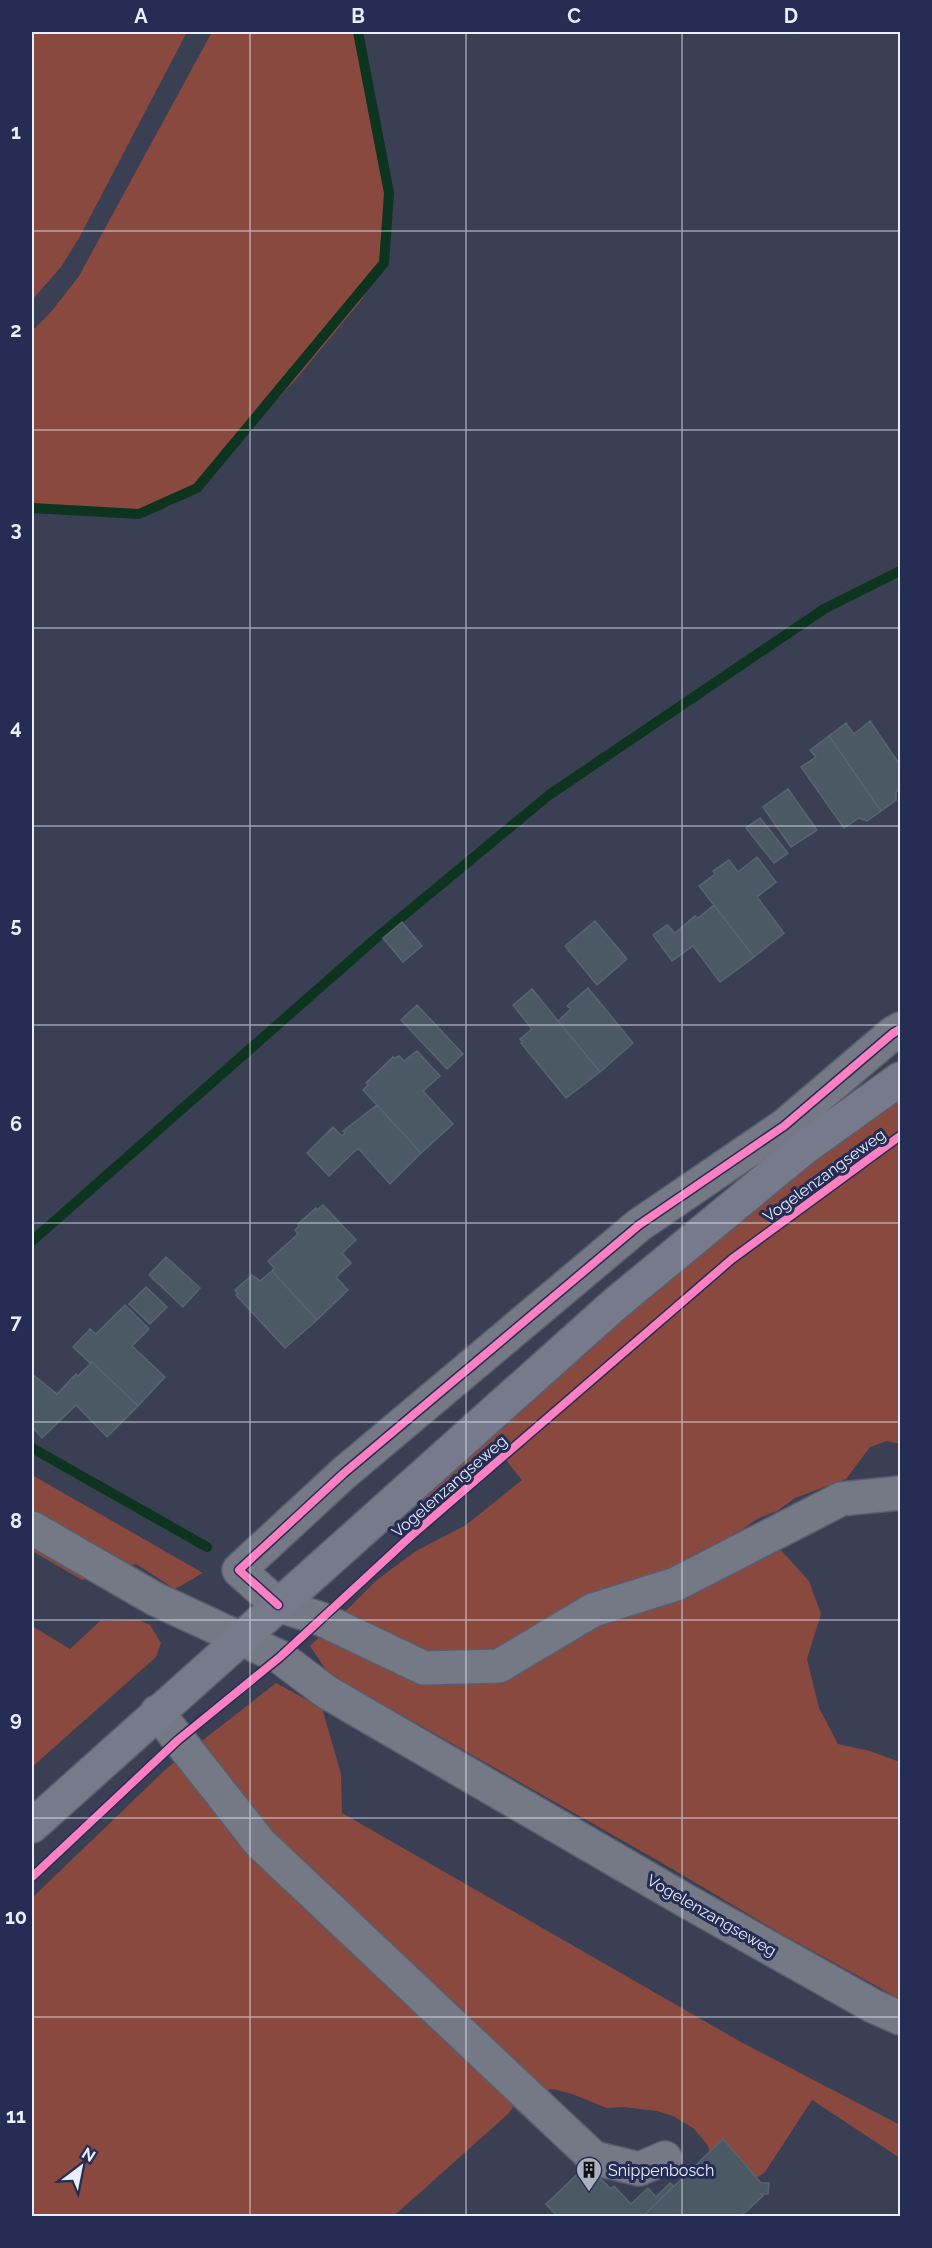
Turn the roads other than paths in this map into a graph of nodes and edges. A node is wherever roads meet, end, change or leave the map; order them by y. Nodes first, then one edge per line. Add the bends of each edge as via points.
1 (900, 1029) edge
2 (900, 1079) edge
3 (794, 1137) junction
4 (900, 1493) edge
5 (32, 1528) edge
6 (278, 1605) junction
7 (242, 1638) junction
8 (157, 1712) junction
9 (32, 1826) edge
10 (900, 2019) edge
11 (665, 2158) dead end

1 - 3 street, Vogelenzangseweg
2 - 3 main road, Vogelenzangseweg
3 - 6 main road, Vogelenzangseweg via 615,1304
3 - 6 street, Vogelenzangseweg via 639,1225 344,1473 239,1570
4 - 6 street via 841,1499 676,1584 593,1610 500,1666 424,1668 321,1619
5 - 7 street via 193,1618
6 - 7 main road, Vogelenzangseweg
7 - 8 main road, Vogelenzangseweg
7 - 10 street, Vogelenzangseweg via 280,1657 325,1691 678,1896
8 - 9 main road, Vogelenzangseweg
8 - 11 street via 260,1843 594,2158 639,2169

